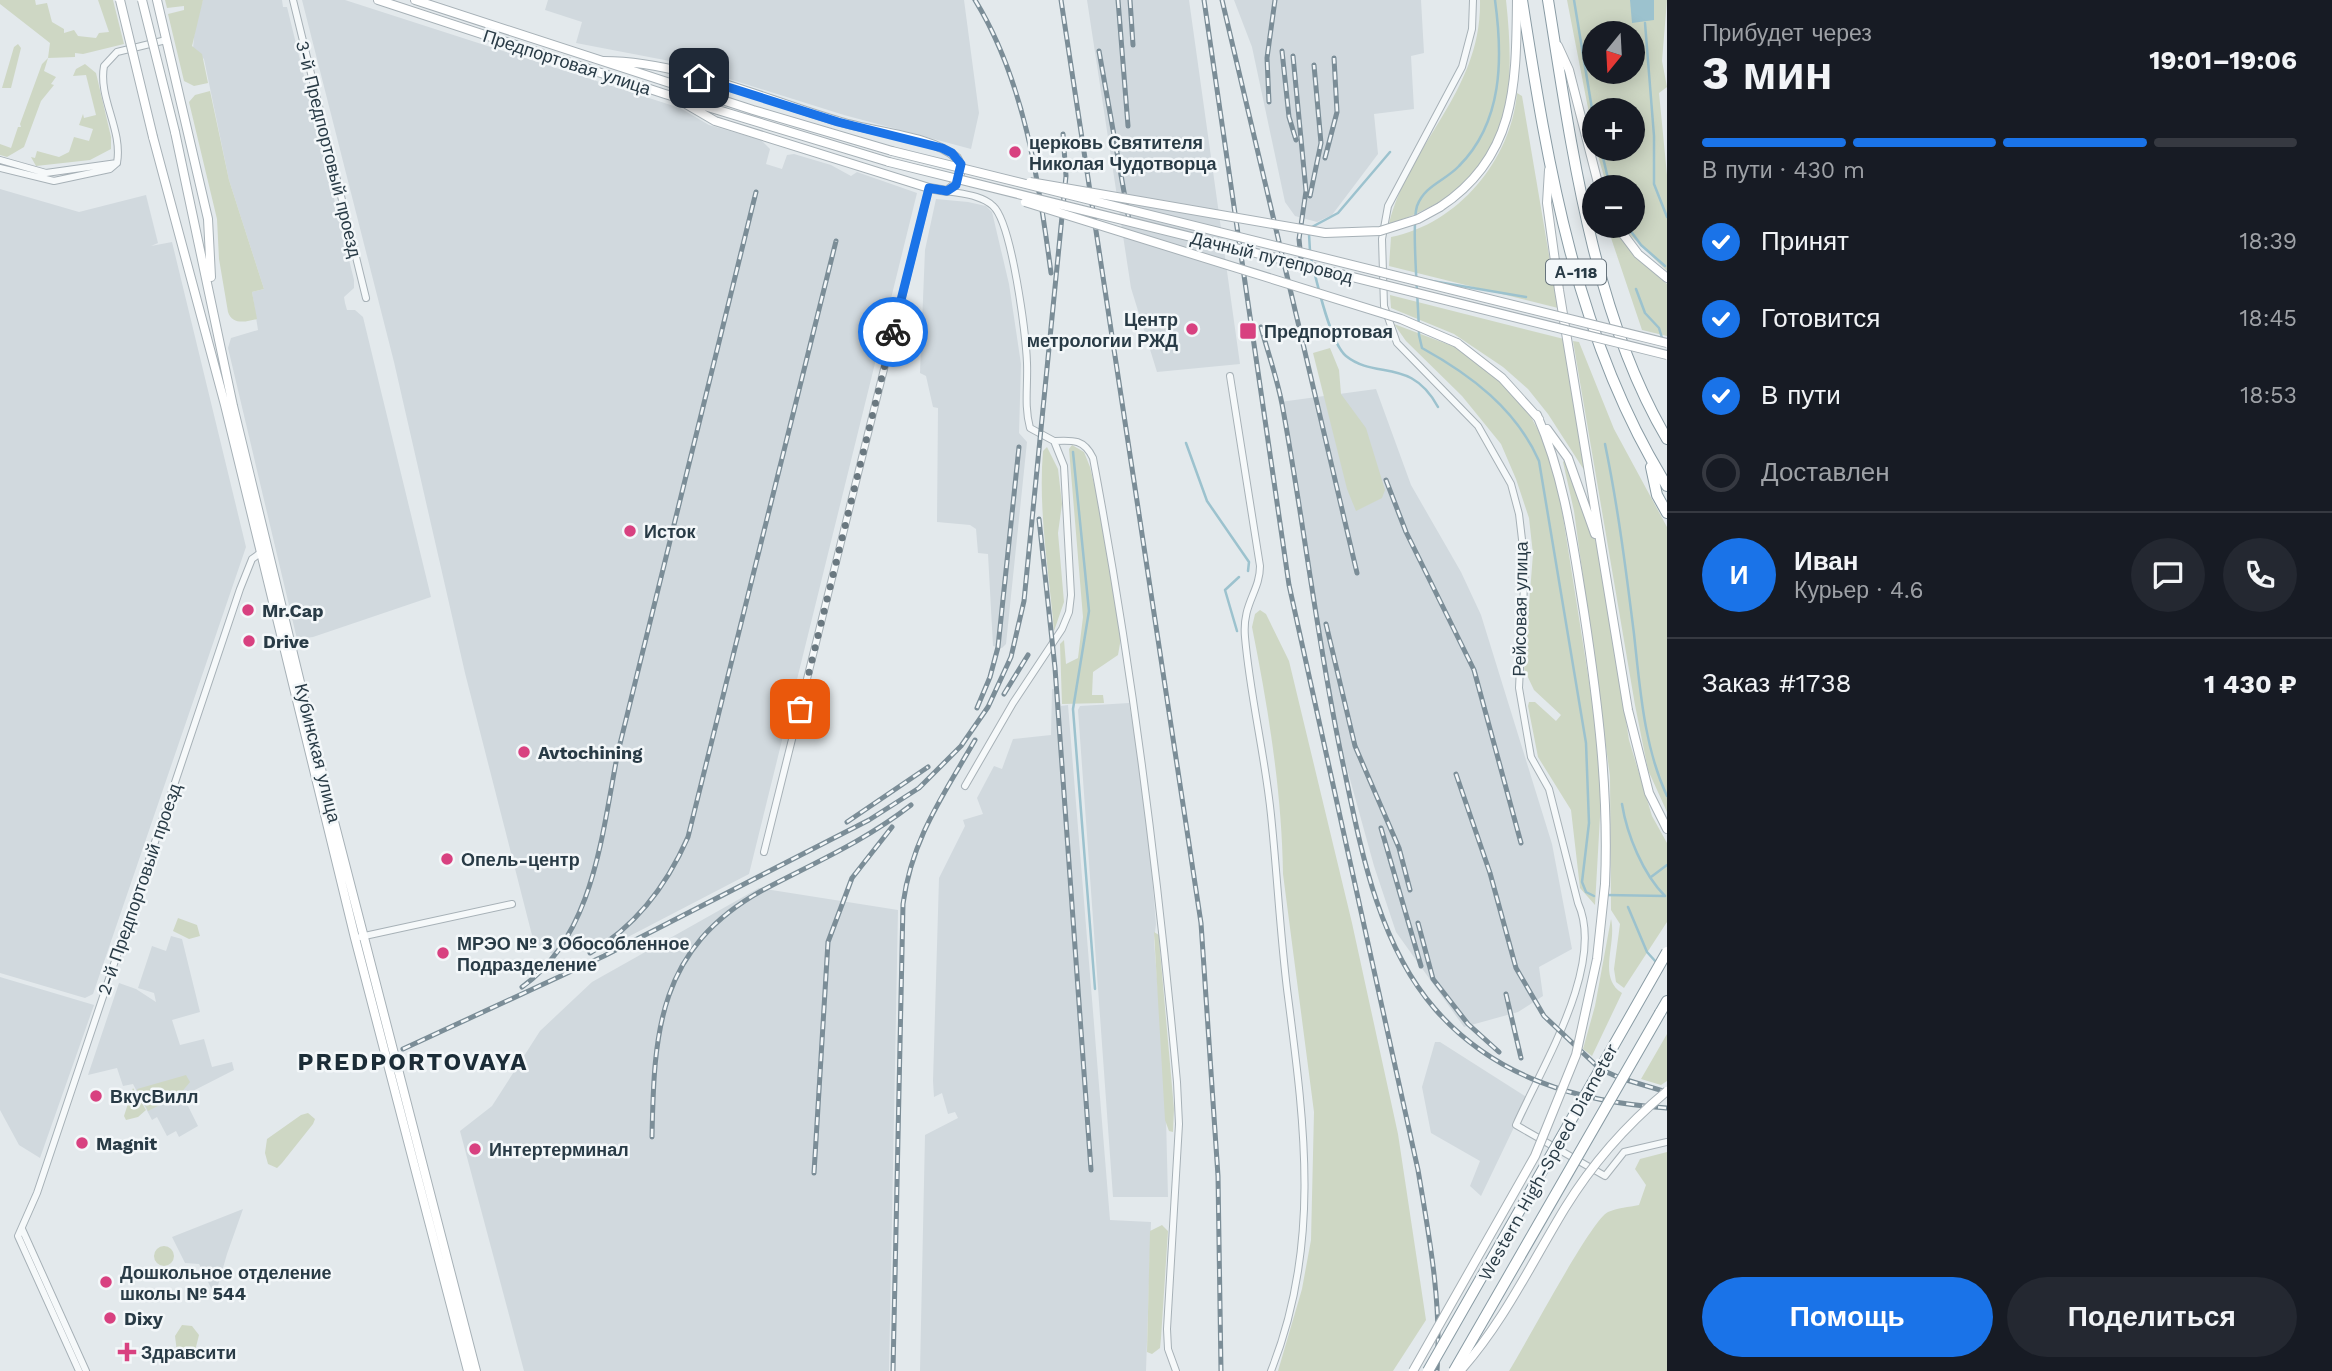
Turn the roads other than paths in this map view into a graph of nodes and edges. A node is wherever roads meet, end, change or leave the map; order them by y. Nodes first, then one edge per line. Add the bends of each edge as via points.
1 (120, 0) edge
2 (142, 0) edge
3 (158, 0) edge
4 (293, 0) edge
5 (378, 0) edge
6 (415, 0) edge
7 (1473, 0) edge
8 (1520, 0) edge
9 (1548, 0) edge
10 (1554, 38) junction
11 (166, 40) junction
12 (604, 61) junction
13 (674, 97) junction
14 (880, 148) joint
15 (877, 158) joint
16 (0, 160) edge
17 (117, 163) junction
18 (1549, 164) junction
19 (0, 168) edge
20 (1596, 175) edge
21 (1007, 181) junction
22 (929, 188) junction
23 (993, 190) junction
24 (947, 191) junction
25 (1626, 238) edge
26 (1667, 278) edge
27 (212, 298) junction
28 (366, 298) dead end
29 (1667, 343) edge
30 (1667, 355) edge
31 (1230, 376) dead end
32 (1536, 415) junction
33 (1664, 433) edge
34 (1054, 440) junction
35 (1649, 457) junction
36 (1667, 486) edge
37 (1667, 513) edge
38 (265, 551) junction
39 (1604, 563) junction
40 (965, 786) dead end
41 (1667, 829) edge
42 (764, 852) dead end
43 (512, 904) dead end
44 (359, 937) junction
45 (1667, 952) edge
46 (1667, 1001) edge
47 (1667, 1091) edge
48 (1667, 1142) edge
49 (22, 1229) junction
50 (79, 1371) edge
51 (86, 1371) edge
52 (468, 1371) edge
53 (476, 1371) edge
54 (1176, 1371) edge
55 (1271, 1371) edge
56 (1413, 1371) edge
57 (1428, 1371) edge
58 (1454, 1371) edge
59 (1460, 1371) edge

1 - 38 main road, Кубинская улица, bridge
2 - 27 main road, Кубинская улица, bridge
3 - 11 main road
4 - 28 street, 3-й Предпортовый проезд
5 - 13 main road, Предпортовая улица
6 - 12 main road, Предпортовая улица
7 - 48 street, Рейсовая улица via 1472,29 1462,67 1388,206 1382,239 1384,306 1401,349 1487,439 1515,498 1525,565 1519,688 1531,757 1549,789 1585,918 1578,979 1567,1019 1516,1125 1605,1176 1624,1152
8 - 18 highway, А-118
8 - 21 main road, bridge via 1514,90 1503,134 1475,178 1440,207 1390,229 1325,233
9 - 10 highway, А-118
10 - 20 main road via 1569,70
10 - 33 highway, А-118 via 1570,142 1598,264 1631,361
11 - 17 street via 117,52 104,66 120,149
11 - 27 main road via 211,233
12 - 14 main road, Предпортовая улица
12 - 24 main road via 668,69 838,122 942,148 961,164 956,185
13 - 15 main road, Предпортовая улица
13 - 22 main road via 715,121
14 - 21 main road, Дачный путепровод, bridge
15 - 23 main road, Дачный путепровод, bridge
16 - 17 street via 46,173
17 - 19 street via 110,169 54,181
18 - 35 highway, А-118 via 1576,273 1612,379
18 - 39 main road via 1547,203
21 - 29 main road, Дачный путепровод, bridge
22 - 24 main road
22 - 42 street
23 - 30 main road, Дачный путепровод, bridge
23 - 32 main road, bridge via 1401,319 1457,343 1502,378
24 - 34 street via 982,199 1000,215 1013,262 1024,337 1026,414 1030,428
25 - 26 main road
27 - 38 main road, Кубинская улица
31 - 55 street via 1260,566 1258,583 1246,607 1245,638 1271,814 1306,1154 1303,1248
32 - 39 main road via 1568,458
32 - 56 main road, bridge via 1563,489 1591,660 1607,802 1597,960 1576,1055 1535,1156
34 - 40 street via 1068,492 1069,612
34 - 54 street via 1080,441 1093,458 1145,768 1177,1082 1179,1137 1167,1329
35 - 36 highway, А-118
35 - 37 highway via 1657,495
38 - 44 main road, Кубинская улица
38 - 49 street, 2-й Предпортовый проезд via 252,559 240,589
39 - 41 main road via 1637,751 1649,793
43 - 44 street
44 - 52 main road, Кубинская улица
44 - 53 main road, Кубинская улица
45 - 57 highway, Western High-Speed Diameter, bridge
46 - 58 highway, Western High-Speed Diameter, bridge
47 - 59 main road, bridge via 1590,1170 1487,1340
49 - 50 street, 2-й Предпортовый проезд via 18,1236
49 - 51 street

